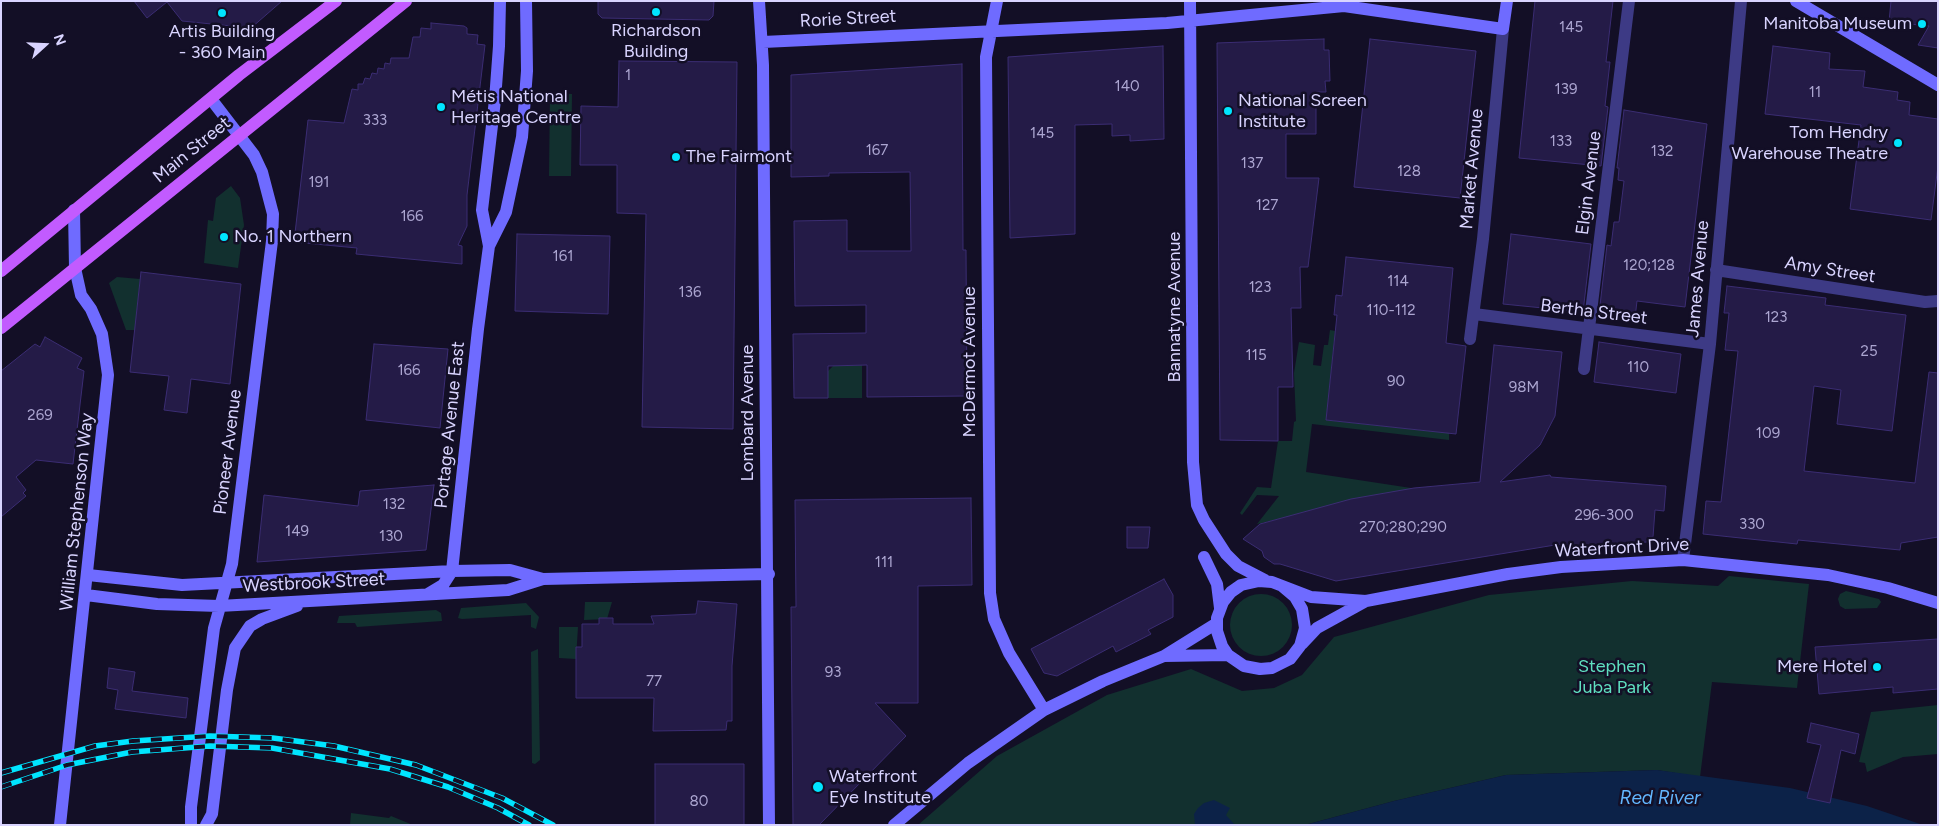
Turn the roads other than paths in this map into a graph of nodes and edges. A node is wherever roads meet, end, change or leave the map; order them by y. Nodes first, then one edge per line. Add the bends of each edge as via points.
1 (336, 1) edge
2 (406, 1) edge
3 (500, 1) edge
4 (526, 1) edge
5 (759, 1) edge
6 (997, 1) edge
7 (1190, 1) edge
8 (1507, 1) edge
9 (1629, 1) edge
10 (1740, 1) edge
11 (1796, 1) edge
12 (1191, 20) junction
13 (1503, 29) junction
14 (991, 31) junction
15 (763, 42) junction
16 (1938, 86) edge
17 (211, 99) junction
18 (239, 134) junction
19 (74, 210) junction
20 (489, 246) junction
21 (75, 268) junction
22 (1716, 270) junction
23 (1, 271) edge
24 (1938, 301) edge
25 (1474, 314) junction
26 (1, 328) edge
27 (1590, 329) junction
28 (1470, 339) dead end
29 (1710, 344) junction
30 (1584, 369) dead end
31 (1204, 558) dead end
32 (1683, 560) junction
33 (452, 571) junction
34 (769, 574) junction
35 (88, 575) junction
36 (543, 579) junction
37 (1267, 581) junction
38 (225, 583) junction
39 (1282, 586) junction
40 (86, 595) junction
41 (426, 595) junction
42 (310, 601) junction
43 (1366, 601) junction
44 (1938, 603) edge
45 (219, 606) junction
46 (1220, 608) junction
47 (1217, 623) junction
48 (1300, 646) junction
49 (1228, 655) junction
50 (1164, 656) junction
51 (1044, 710) junction
52 (60, 825) edge
53 (191, 825) edge
54 (206, 825) edge
55 (770, 825) edge
56 (894, 825) edge

1 - 17 main road, Main Street
2 - 18 main road, Main Street
3 - 20 street, Portage Avenue East via 495,100 482,210
4 - 20 street, Portage Avenue East via 522,137 506,212
5 - 15 street, Lombard Avenue
6 - 14 street, McDermot Avenue
7 - 12 street, Bannatyne Avenue
8 - 13 street, Market Avenue
9 - 27 street, Elgin Avenue
10 - 22 street, James Avenue
11 - 16 street
12 - 13 street, Rorie Street via 1344,6
12 - 14 street, Rorie Street
12 - 37 street, Bannatyne Avenue via 1193,462 1197,505 1226,554 1238,566
13 - 25 street, Market Avenue
14 - 15 street, Rorie Street
14 - 51 street, McDermot Avenue via 986,57 990,593 994,619 1009,653
15 - 34 street, Lombard Avenue
17 - 18 street, Pioneer Avenue
17 - 19 main road, Main Street
18 - 21 main road, Main Street
18 - 38 street, Pioneer Avenue via 254,155 268,189 272,241 232,564
19 - 21 street, William Stephenson Way
19 - 23 main road, Main Street
20 - 33 street, Portage Avenue East
21 - 26 main road, Main Street
21 - 35 street, William Stephenson Way via 81,295 92,309 102,334 108,375
22 - 24 street, Amy Street via 1925,302
22 - 29 street, James Avenue
25 - 27 street, Bertha Street
25 - 28 street, Market Avenue
27 - 29 street, Bertha Street
27 - 30 street, Elgin Avenue
29 - 32 street, James Avenue
31 - 46 street via 1217,584
32 - 43 street, Waterfront Drive via 1562,567
32 - 44 street, Waterfront Drive via 1828,575
33 - 36 street, Westbrook Street via 510,570
33 - 38 street, Westbrook Street
33 - 41 street via 443,585
34 - 36 street, Westbrook Street
34 - 55 street, Lombard Avenue
35 - 38 street, Westbrook Street via 182,585
35 - 40 street, William Stephenson Way
36 - 41 street, Westbrook Street via 508,590
37 - 39 street, Waterfront Drive
37 - 46 street, Waterfront Drive via 1241,585 1231,592
38 - 45 street, Pioneer Avenue
39 - 43 street, Waterfront Drive via 1311,597
39 - 48 street, Waterfront Drive via 1296,597 1302,609 1305,628
40 - 45 street, Westbrook Street via 157,604
40 - 52 street, William Stephenson Way
41 - 42 street, Westbrook Street
42 - 45 street, Westbrook Street
42 - 54 street via 250,626 235,648 212,814
43 - 48 street, Waterfront Drive via 1318,628
45 - 53 street, Pioneer Avenue
46 - 47 street, Waterfront Drive
47 - 49 street, Waterfront Drive via 1219,638
47 - 50 street, Waterfront Drive
48 - 49 street, Waterfront Drive via 1285,662 1266,669 1244,666
49 - 50 street, Waterfront Drive
50 - 51 street, Waterfront Drive
51 - 56 street, Waterfront Drive via 968,763

